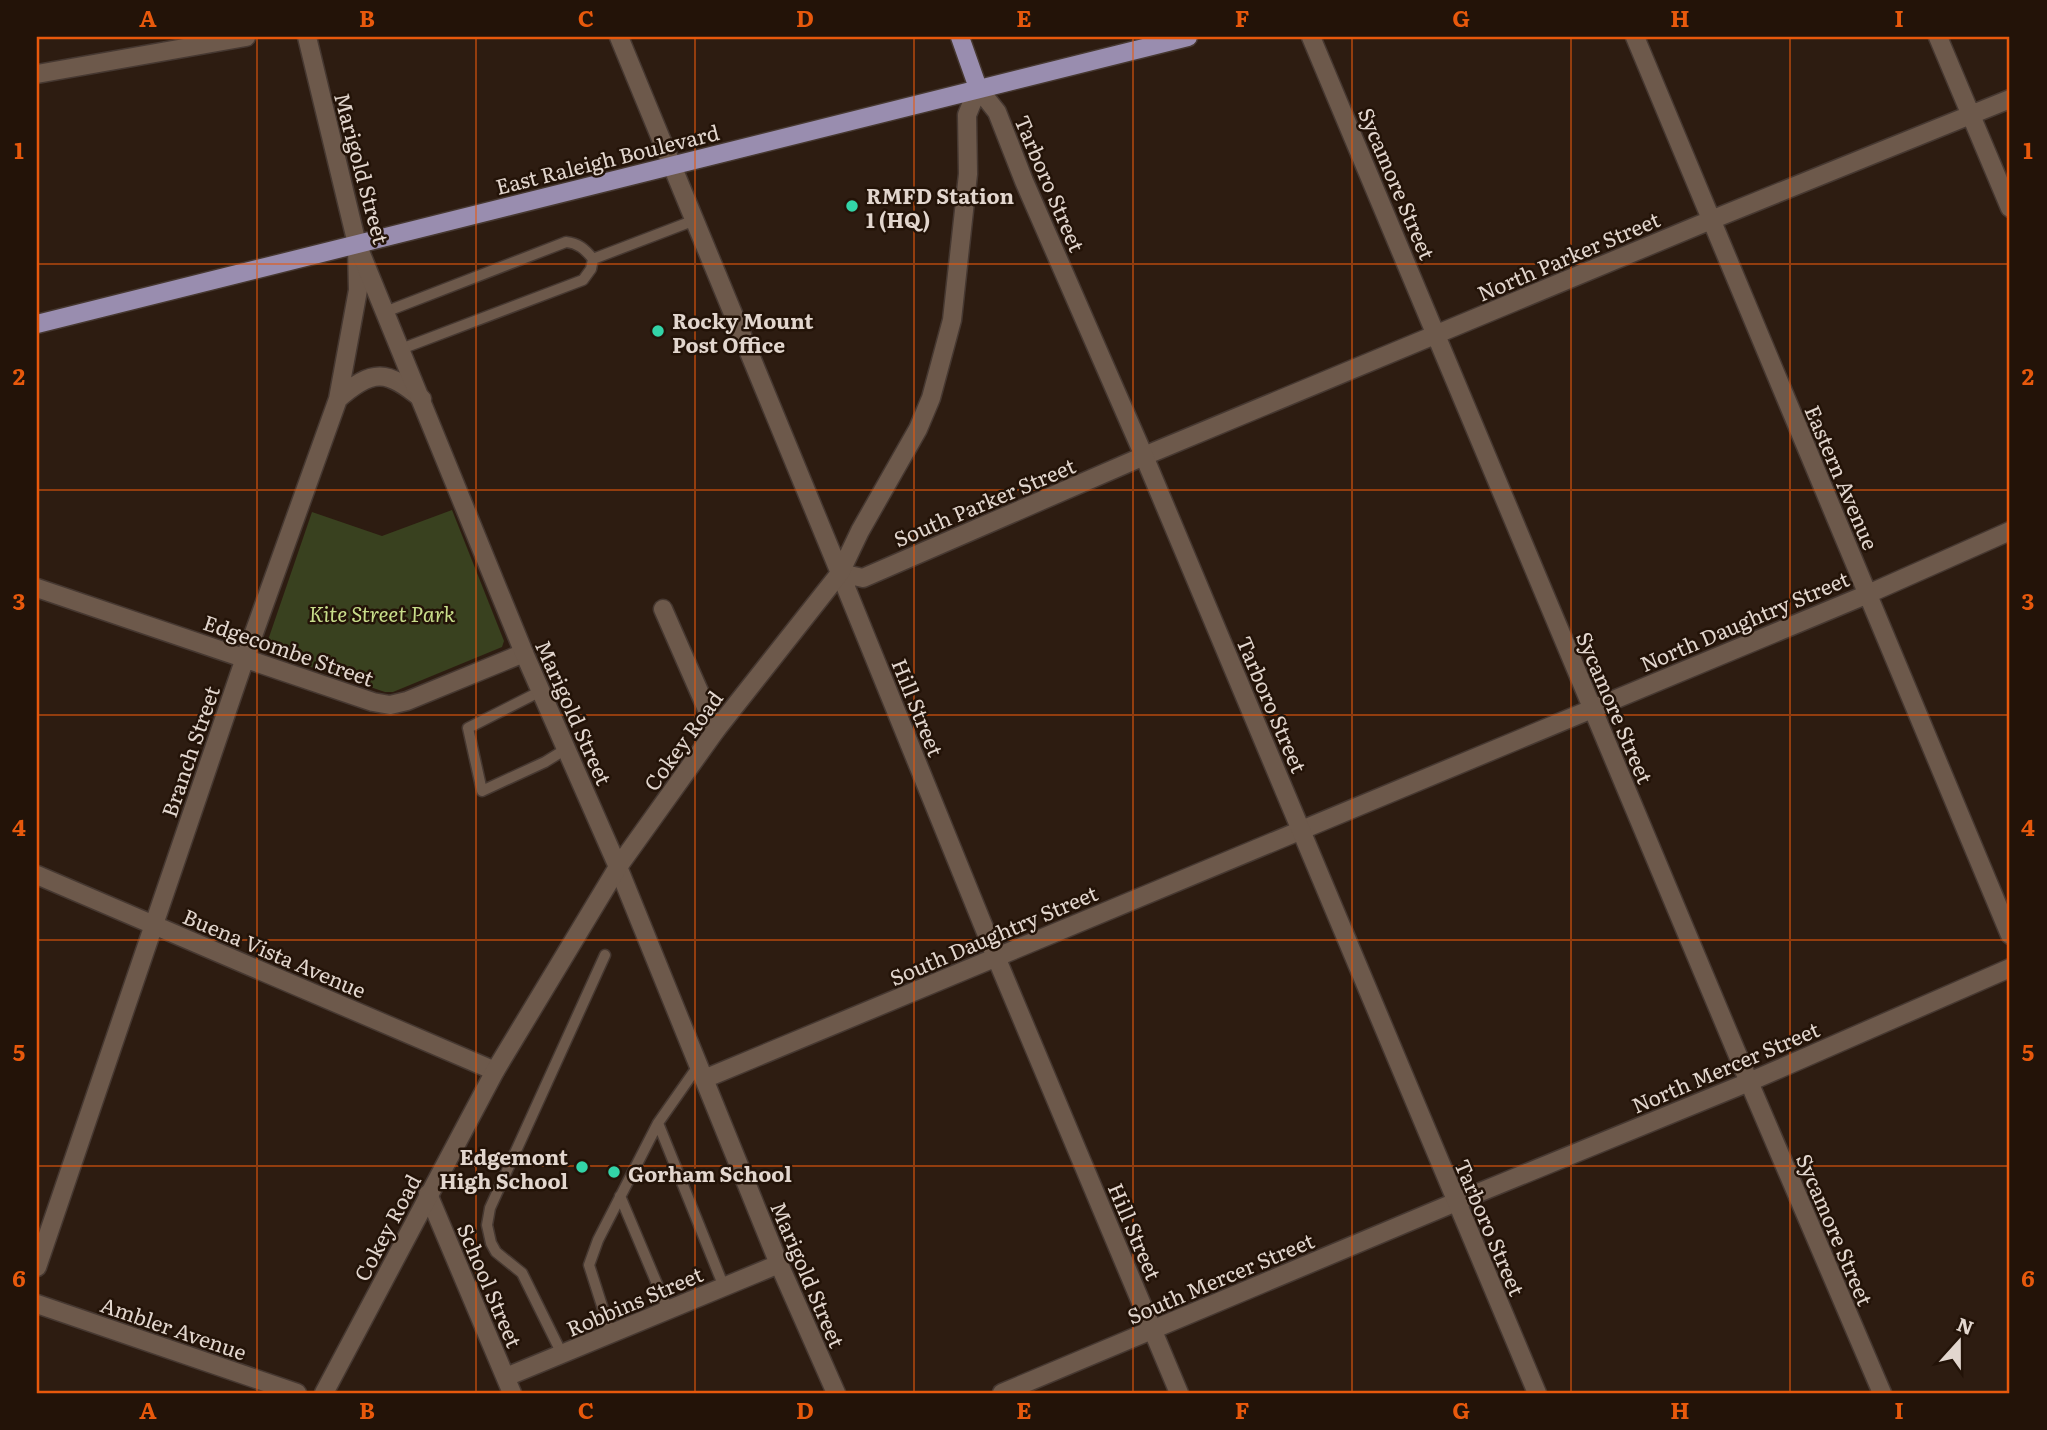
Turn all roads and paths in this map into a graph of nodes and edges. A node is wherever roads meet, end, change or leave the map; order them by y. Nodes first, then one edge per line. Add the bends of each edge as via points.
1 (246, 37) edge
2 (307, 37) edge
3 (620, 37) edge
4 (960, 37) edge
5 (1188, 37) edge
6 (1311, 37) edge
7 (1635, 37) edge
8 (1938, 37) edge
9 (37, 74) edge
10 (978, 88) junction
11 (2010, 99) edge
12 (1972, 116) junction
13 (673, 166) junction
14 (2010, 208) edge
15 (695, 220) junction
16 (1711, 220) junction
17 (357, 244) junction
18 (593, 259) junction
19 (385, 312) junction
20 (37, 324) edge
21 (1437, 335) junction
22 (401, 349) junction
23 (338, 399) junction
24 (422, 399) junction
25 (1144, 456) junction
26 (2010, 531) edge
27 (840, 573) junction
28 (37, 588) edge
29 (1868, 594) junction
30 (663, 608) dead end
31 (524, 653) junction
32 (245, 658) junction
33 (541, 691) junction
34 (1592, 708) junction
35 (716, 730) junction
36 (566, 749) junction
37 (1301, 831) junction
38 (618, 867) junction
39 (37, 875) edge
40 (154, 924) junction
41 (2010, 935) edge
42 (605, 955) dead end
43 (996, 957) junction
44 (2010, 968) edge
45 (495, 1071) junction
46 (701, 1072) junction
47 (1749, 1082) junction
48 (658, 1123) junction
49 (428, 1194) junction
50 (620, 1196) junction
51 (1456, 1202) junction
52 (779, 1264) junction
53 (37, 1266) edge
54 (724, 1287) junction
55 (37, 1304) edge
56 (668, 1310) junction
57 (1153, 1330) junction
58 (611, 1334) junction
59 (562, 1354) junction
60 (509, 1385) edge
61 (297, 1393) edge
62 (324, 1393) edge
63 (836, 1393) edge
64 (1002, 1393) edge
65 (1179, 1393) edge
66 (1537, 1393) edge
67 (1882, 1393) edge

1 - 9 street
2 - 17 street, Marigold Street
3 - 13 street, Hill Street
4 - 10 main road, Tarboro Street
5 - 10 main road, East Raleigh Boulevard
6 - 21 street, Sycamore Street
7 - 16 street, Eastern Avenue
8 - 12 street
10 - 13 main road, East Raleigh Boulevard
10 - 25 street, Tarboro Street via 997,112
10 - 27 street, Cokey Road via 967,115 968,174 952,320 931,398
11 - 12 street, North Parker Street
12 - 14 street
12 - 16 street, North Parker Street
13 - 15 street, Hill Street
13 - 17 main road, East Raleigh Boulevard
15 - 18 lane
15 - 27 street, Hill Street
16 - 21 street, North Parker Street
16 - 29 street, Eastern Avenue
17 - 19 street, Marigold Street
17 - 20 main road, East Raleigh Boulevard
17 - 23 street, Branch Street via 358,290
18 - 19 lane via 581,246 566,243
18 - 22 lane via 583,280
19 - 22 street, Marigold Street
21 - 25 street, North Parker Street
21 - 34 street, Sycamore Street
22 - 24 street, Marigold Street
23 - 24 street via 375,375 398,381
23 - 32 street, Branch Street
24 - 31 street, Marigold Street
25 - 27 street, South Parker Street via 863,578
25 - 37 street, Tarboro Street
26 - 29 street, North Daughtry Street
27 - 35 street, Cokey Road
27 - 43 street, Hill Street
28 - 32 street, Edgecombe Street
29 - 34 street, North Daughtry Street
29 - 41 street, Eastern Avenue
30 - 35 street
31 - 32 street, Edgecombe Street via 390,705
31 - 33 street, Marigold Street
32 - 40 street, Branch Street
33 - 36 street, Marigold Street
33 - 36 lane via 468,728 482,791
34 - 37 street, North Daughtry Street
34 - 47 street, Sycamore Street
35 - 38 street, Cokey Road
36 - 38 street, Marigold Street
37 - 43 street, South Daughtry Street
37 - 51 street, Tarboro Street
38 - 45 street, Cokey Road
38 - 46 street, Marigold Street
39 - 40 street, Buena Vista Avenue
40 - 45 street, Buena Vista Avenue
40 - 53 street, Branch Street
42 - 59 lane via 490,1208 487,1225 496,1252 522,1273
43 - 46 street, South Daughtry Street
43 - 57 street, Hill Street
44 - 47 street, North Mercer Street
45 - 49 street, Cokey Road
46 - 48 lane
46 - 52 street, Marigold Street
47 - 51 street, North Mercer Street
47 - 67 street, Sycamore Street
48 - 50 lane
48 - 54 lane
49 - 60 street, School Street
49 - 62 street, Cokey Road
50 - 56 lane
50 - 58 lane via 589,1265
51 - 57 street, South Mercer Street
51 - 66 street, Tarboro Street
52 - 54 street, Robbins Street
52 - 63 street, Marigold Street
54 - 56 street, Robbins Street
55 - 61 street, Ambler Avenue
56 - 58 street, Robbins Street
57 - 64 street, South Mercer Street
57 - 65 street, Hill Street
58 - 59 street, Robbins Street
59 - 60 street, Robbins Street

